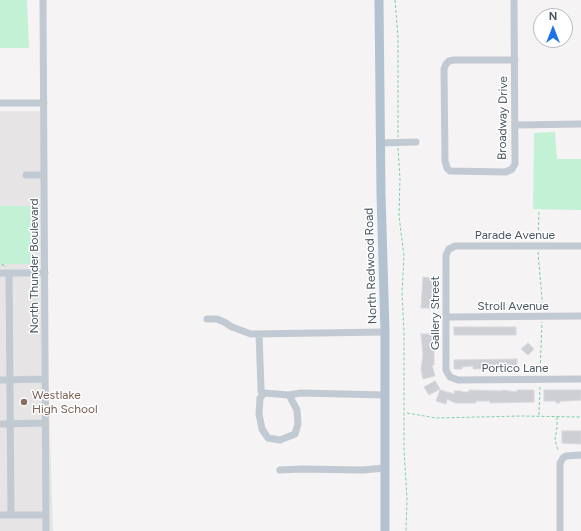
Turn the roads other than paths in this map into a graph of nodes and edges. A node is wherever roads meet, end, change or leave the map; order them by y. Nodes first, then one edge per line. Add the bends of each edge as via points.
1 (43, 0) edge
2 (379, 0) edge
3 (514, 0) edge
4 (515, 60) junction
5 (0, 103) edge
6 (44, 103) junction
7 (581, 124) edge
8 (515, 125) junction
9 (416, 142) dead end
10 (380, 143) junction
11 (26, 175) dead end
12 (44, 175) junction
13 (581, 246) edge
14 (449, 249) joint
15 (45, 272) junction
16 (0, 273) edge
17 (9, 273) junction
18 (581, 316) edge
19 (446, 317) junction
20 (207, 319) dead end
21 (385, 332) junction
22 (259, 334) junction
23 (450, 377) joint
24 (44, 379) junction
25 (581, 379) edge
26 (0, 380) edge
27 (10, 380) junction
28 (264, 393) junction
29 (289, 394) junction
30 (384, 395) junction
31 (45, 423) junction
32 (0, 424) edge
33 (10, 424) junction
34 (581, 455) edge
35 (385, 468) junction
36 (280, 470) dead end
37 (0, 515) edge
38 (11, 515) junction
39 (46, 515) junction
40 (46, 531) edge
41 (385, 531) edge
42 (560, 531) edge

1 - 6 street, North Thunder Boulevard
2 - 10 main road, North Redwood Road
3 - 4 street, Broadway Drive
4 - 8 street, Broadway Drive
4 - 8 street, Broadway Drive via 454,60 446,64 444,69 447,168 453,172 510,170 515,162
5 - 6 street
6 - 12 street, North Thunder Boulevard
7 - 8 street
9 - 10 street
10 - 21 main road, North Redwood Road
11 - 12 street
12 - 15 street, North Thunder Boulevard
13 - 14 street, Parade Avenue via 538,243 455,246
14 - 19 street, Gallery Street via 446,255
15 - 17 street
15 - 24 street, North Thunder Boulevard
16 - 17 street
17 - 27 street
18 - 19 street, Stroll Avenue
19 - 23 street, Gallery Street via 446,370
20 - 22 street via 217,319 241,331
21 - 22 street
21 - 30 main road, North Redwood Road
22 - 28 street via 260,388
23 - 25 street, Portico Lane via 458,380
24 - 27 street
24 - 31 street, North Thunder Boulevard
26 - 27 street
27 - 33 street
28 - 29 street
28 - 29 street via 260,398 259,414 262,429 268,438 280,440 295,434 298,424 297,410
29 - 30 street
30 - 35 main road, North Redwood Road
31 - 33 street
31 - 39 street, North Thunder Boulevard
32 - 33 street
33 - 38 street
34 - 42 street via 568,455 563,458 560,465
35 - 36 street
35 - 41 main road, North Redwood Road
37 - 38 street
38 - 39 street
39 - 40 street, North Thunder Boulevard

